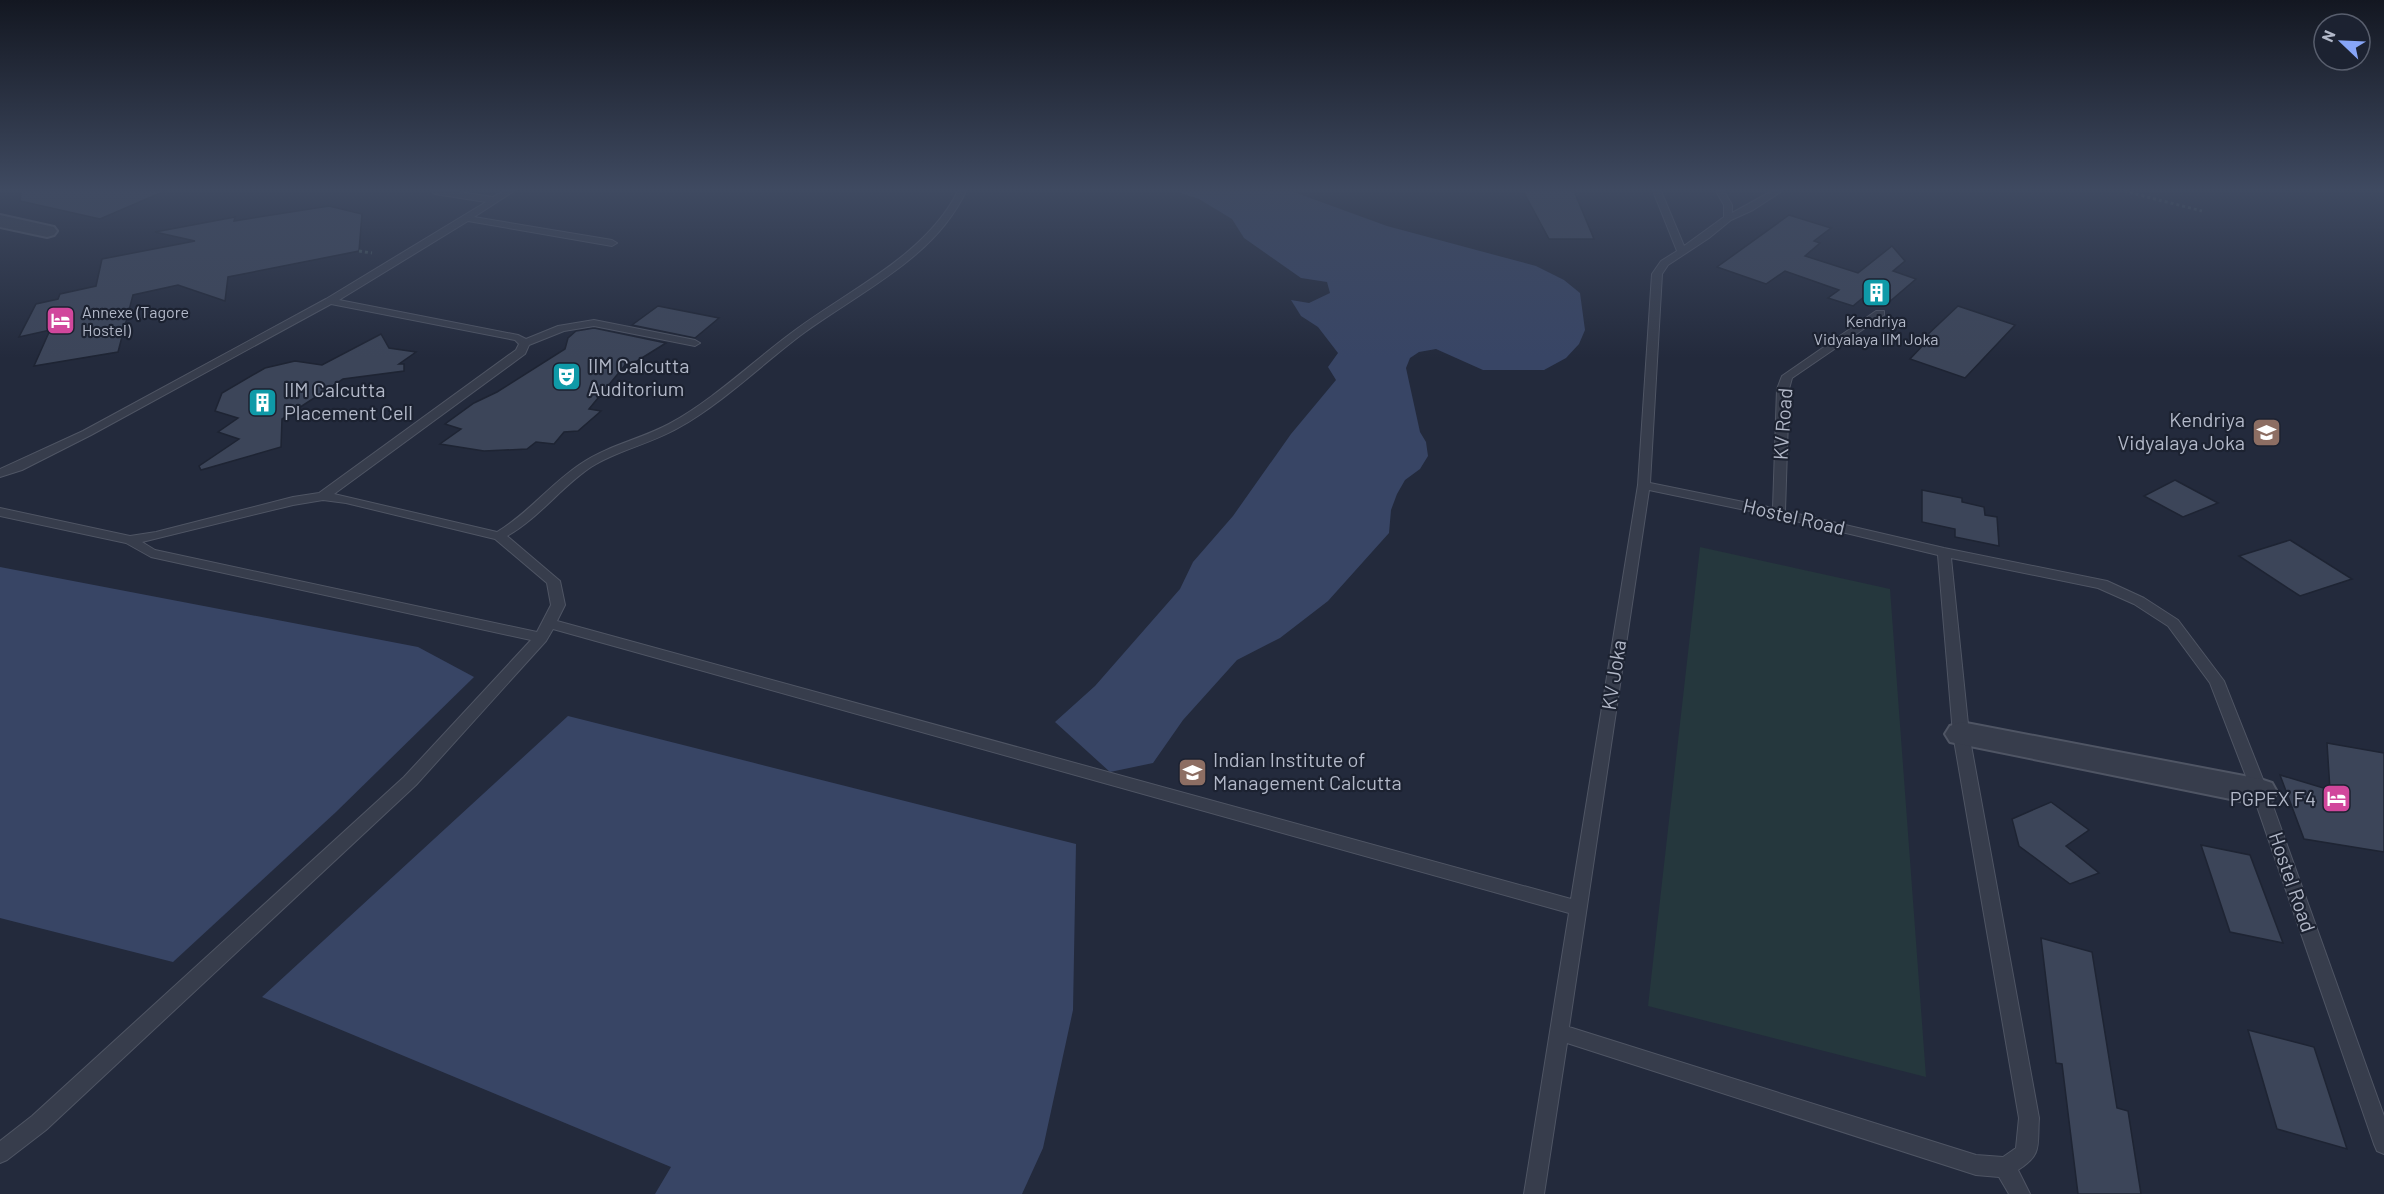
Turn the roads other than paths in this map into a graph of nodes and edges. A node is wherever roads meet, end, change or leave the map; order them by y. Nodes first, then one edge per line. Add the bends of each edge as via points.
1 (420, 247) edge
2 (917, 247) edge
3 (1681, 247) edge
4 (1688, 247) edge
5 (1682, 250) junction
6 (330, 301) junction
7 (1880, 313) dead end
8 (525, 343) junction
9 (695, 343) dead end
10 (0, 473) edge
11 (1644, 485) junction
12 (323, 496) junction
13 (0, 512) edge
14 (1779, 513) junction
15 (499, 536) junction
16 (130, 540) junction
17 (1944, 552) junction
18 (548, 623) junction
19 (541, 638) junction
20 (1961, 734) junction
21 (2260, 792) junction
22 (1578, 908) junction
23 (1559, 1032) junction
24 (2384, 1144) edge
25 (0, 1153) edge
26 (2005, 1167) junction
27 (1534, 1194) edge
28 (2020, 1194) edge

1 - 6 lane
2 - 15 lane via 685,419 655,437 613,450 585,466 527,518
3 - 5 lane
4 - 5 lane, KV Joka
5 - 11 lane, KV Joka via 1664,263 1657,274
6 - 8 lane via 518,338
6 - 10 lane via 87,433
7 - 14 lane, KV Road via 1787,376 1783,389
8 - 9 lane via 562,328 594,323
8 - 12 lane via 521,352
11 - 14 lane, Hostel Road
11 - 22 lane, KV Joka
12 - 15 lane
12 - 16 lane
13 - 16 lane
14 - 17 lane, Hostel Road
15 - 18 lane via 553,581 558,605
16 - 19 lane via 152,553
17 - 20 lane
17 - 21 lane, Hostel Road via 2102,584 2173,623 2217,681
18 - 19 lane
18 - 22 lane
19 - 25 lane via 410,780 39,1123
20 - 21 street
20 - 26 lane via 2029,1118 2026,1152
21 - 24 lane, Hostel Road
22 - 23 lane, KV Joka
23 - 26 lane via 1976,1165
23 - 27 lane, KV Joka
26 - 28 lane

